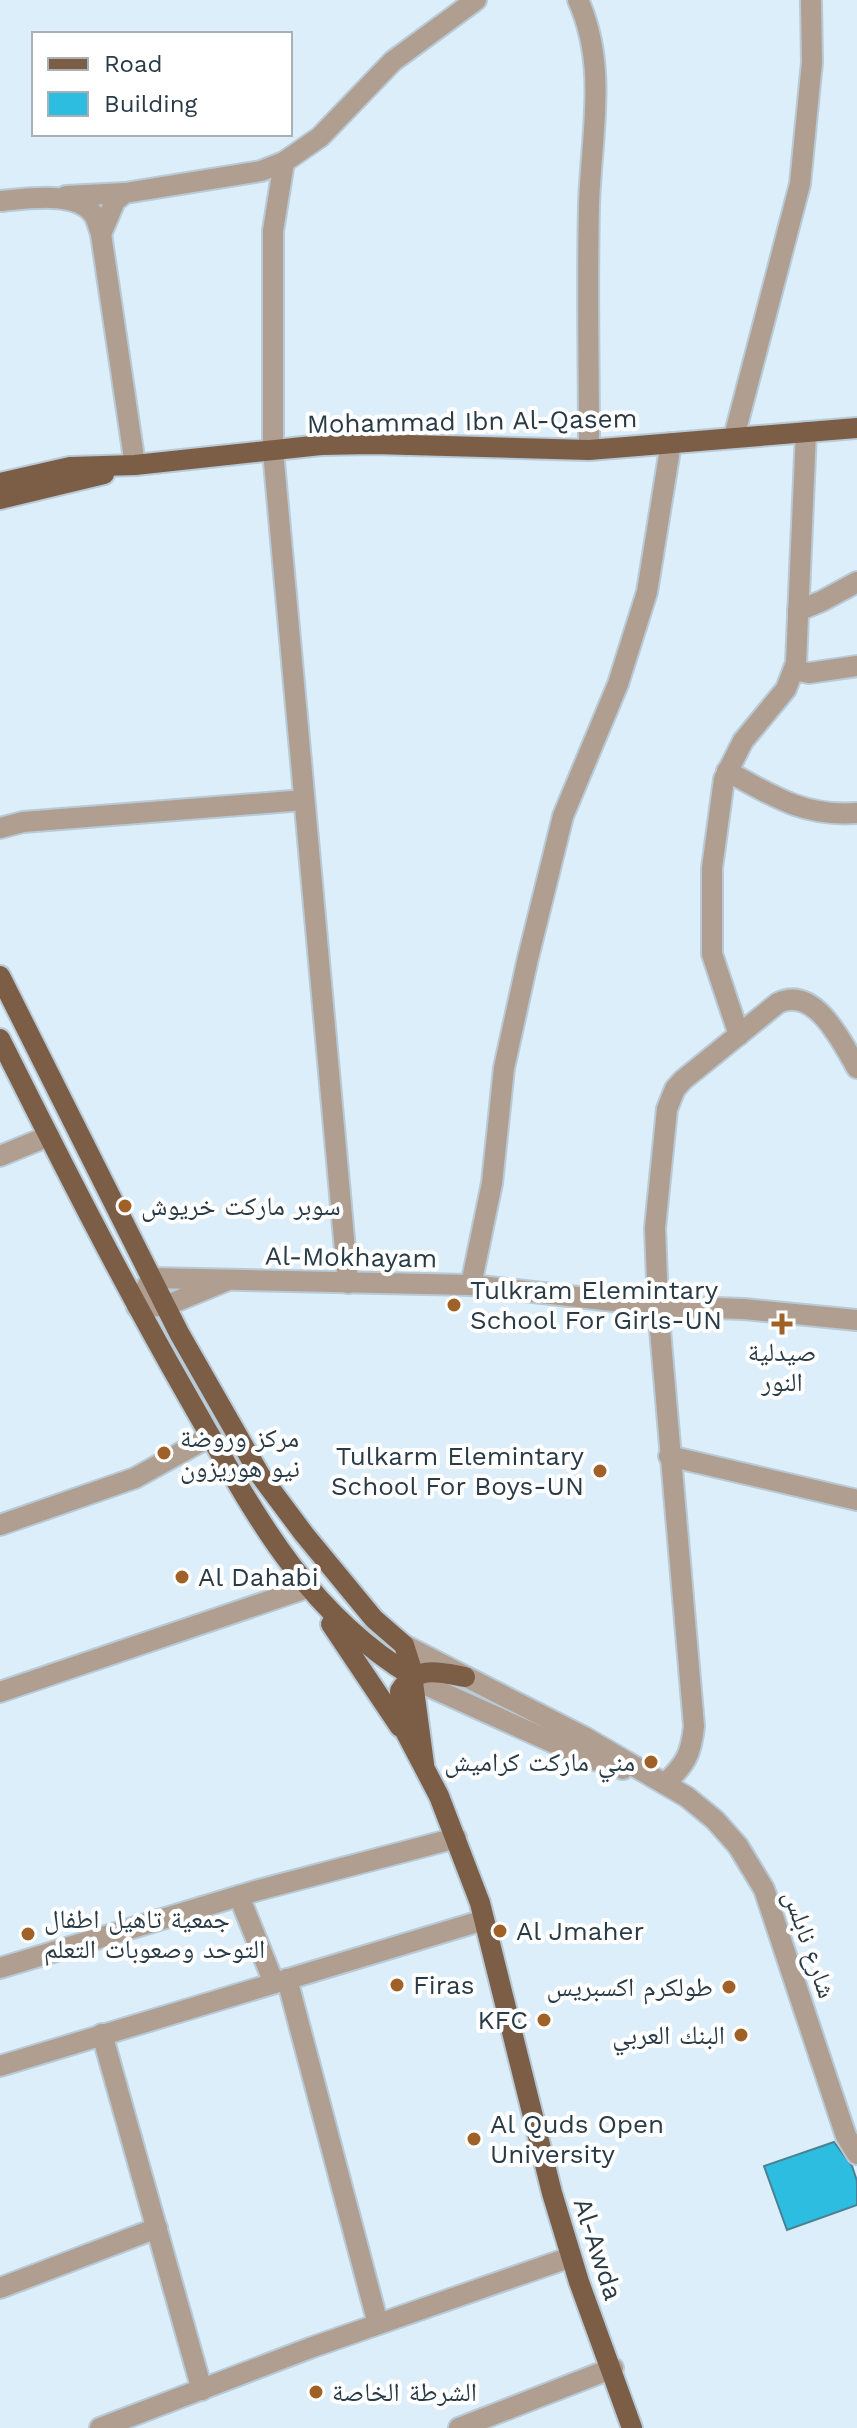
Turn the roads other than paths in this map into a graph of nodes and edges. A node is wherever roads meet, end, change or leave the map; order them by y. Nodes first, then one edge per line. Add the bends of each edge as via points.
1 (476, 0) edge
2 (578, 0) edge
3 (811, 0) edge
4 (284, 162) junction
5 (125, 193) junction
6 (46, 197) junction
7 (0, 201) edge
8 (101, 234) junction
9 (857, 428) edge
10 (806, 432) junction
11 (734, 437) junction
12 (671, 443) junction
13 (589, 450) junction
14 (273, 451) junction
15 (135, 465) junction
16 (0, 483) edge
17 (0, 499) edge
18 (857, 582) edge
19 (798, 611) junction
20 (857, 666) edge
21 (794, 670) junction
22 (727, 771) junction
23 (304, 800) junction
24 (857, 813) edge
25 (0, 828) edge
26 (0, 976) edge
27 (739, 1035) junction
28 (0, 1039) edge
29 (857, 1068) edge
30 (49, 1136) junction
31 (0, 1156) edge
32 (151, 1278) junction
33 (226, 1281) junction
34 (348, 1283) junction
35 (471, 1285) junction
36 (165, 1306) junction
37 (658, 1306) junction
38 (137, 1307) junction
39 (857, 1320) edge
40 (211, 1436) junction
41 (669, 1456) junction
42 (857, 1500) edge
43 (0, 1525) edge
44 (307, 1588) junction
45 (404, 1645) junction
46 (412, 1676) junction
47 (465, 1677) junction
48 (0, 1692) edge
49 (424, 1764) junction
50 (665, 1784) junction
51 (456, 1838) junction
52 (239, 1896) junction
53 (484, 1920) junction
54 (0, 1968) edge
55 (280, 1981) junction
56 (102, 2034) junction
57 (0, 2066) edge
58 (857, 2154) edge
59 (157, 2228) junction
60 (571, 2257) junction
61 (0, 2288) edge
62 (378, 2324) junction
63 (613, 2368) junction
64 (202, 2390) junction
65 (100, 2428) edge
66 (459, 2428) edge
67 (632, 2428) edge

1 - 4 street via 393,61 320,137
2 - 13 street via 597,82 589,207
3 - 11 street via 812,62 800,184
4 - 5 street via 261,171
4 - 14 street via 273,231
5 - 6 street
5 - 8 street via 115,201
6 - 7 street
6 - 8 street via 86,206
8 - 15 street
9 - 10 main road, Mohammad Ibn Al-Qasem
10 - 11 main road, Mohammad Ibn Al-Qasem
10 - 19 street
11 - 12 main road, Mohammad Ibn Al-Qasem
12 - 13 main road, Mohammad Ibn Al-Qasem
12 - 35 street via 647,592 618,684 563,816 528,958 504,1068 492,1183
13 - 14 main road, Mohammad Ibn Al-Qasem via 373,444
14 - 15 main road, Mohammad Ibn Al-Qasem
14 - 23 street
15 - 16 main road via 70,467
15 - 17 main road
18 - 19 street
19 - 21 street
20 - 21 street
21 - 22 street
22 - 24 street via 790,806
22 - 27 street via 712,868 712,954
23 - 25 street
23 - 34 street
26 - 32 main road
27 - 29 street via 778,1003 805,1001 840,1038
27 - 37 street via 683,1080 670,1098 655,1228
28 - 30 main road
30 - 31 street
30 - 38 main road
32 - 33 street, Al-Mokhayam
32 - 36 main road
32 - 38 street
33 - 34 street, Al-Mokhayam
33 - 36 street
34 - 35 street, Al-Mokhayam
35 - 37 street, Al-Mokhayam
36 - 38 street
36 - 45 main road via 260,1475 366,1609
37 - 39 street, Al-Mokhayam
37 - 41 street
38 - 40 main road
40 - 43 street via 135,1478
40 - 44 main road
41 - 42 street
41 - 50 street via 694,1726 689,1756
44 - 46 main road via 367,1646
44 - 48 street
44 - 49 main road
45 - 46 main road
45 - 47 street
46 - 47 main road via 431,1671
46 - 49 main road via 400,1691 401,1714
46 - 50 street via 585,1757
47 - 50 street
49 - 51 main road, Al-Awda
50 - 58 street, شارع نابلس via 715,1820 758,1877 846,2136
51 - 52 street
51 - 53 main road, Al-Awda
52 - 54 street
52 - 55 street
53 - 55 street
53 - 60 main road, Al-Awda
55 - 56 street
55 - 62 street
56 - 57 street
56 - 59 street
59 - 61 street
59 - 64 street
60 - 62 street
60 - 63 main road, Al-Awda
62 - 64 street
63 - 66 street
63 - 67 main road, Al-Awda
64 - 65 street

